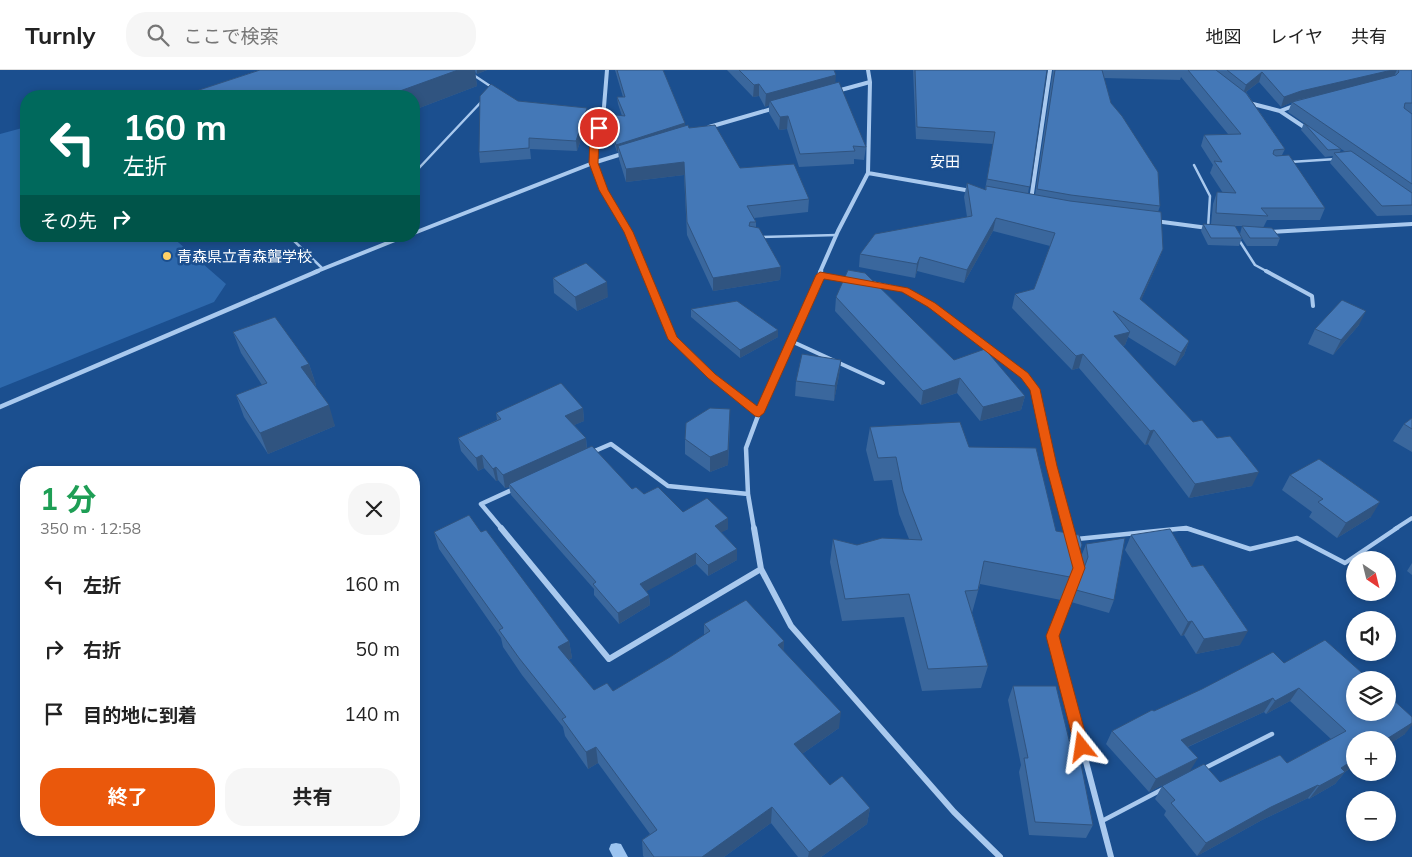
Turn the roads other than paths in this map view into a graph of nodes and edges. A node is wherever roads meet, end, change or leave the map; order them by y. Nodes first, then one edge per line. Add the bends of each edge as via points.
1 (466, 70) edge
2 (607, 70) edge
3 (868, 70) edge
4 (1050, 70) edge
5 (870, 82) junction
6 (834, 92) edge
7 (1247, 102) edge
8 (1298, 104) edge
9 (780, 107) edge
10 (1280, 111) junction
11 (706, 128) edge
12 (1310, 132) edge
13 (631, 151) edge
14 (1338, 158) edge
15 (593, 163) junction
16 (1281, 163) edge
17 (1194, 165) dead end
18 (420, 167) edge
19 (868, 173) junction
20 (976, 192) edge
21 (1021, 202) edge
22 (1151, 221) edge
23 (1412, 224) edge
24 (1208, 228) junction
25 (1216, 228) edge
26 (420, 231) edge
27 (1260, 231) edge
28 (837, 235) junction
29 (1237, 236) edge
30 (761, 237) edge
31 (294, 242) edge
32 (390, 242) edge
33 (323, 269) junction
34 (820, 275) junction
35 (856, 281) edge
36 (865, 282) edge
37 (1313, 306) dead end
38 (791, 341) junction
39 (883, 382) dead end
40 (0, 407) edge
41 (759, 413) junction
42 (585, 456) edge
43 (524, 484) edge
44 (748, 494) junction
45 (1412, 518) edge
46 (1071, 540) junction
47 (761, 569) junction
48 (1272, 734) dead end
49 (1195, 773) edge
50 (1170, 786) edge
51 (1102, 820) junction
52 (1000, 857) edge
53 (1111, 857) edge

1 - 18 lane via 494,88
2 - 15 street via 603,119 594,138
3 - 5 street
4 - 21 street via 1030,203
5 - 6 street
5 - 19 street
7 - 10 street
8 - 10 street
9 - 11 street
10 - 12 street
13 - 15 street
14 - 16 lane
15 - 26 street
15 - 41 street via 604,190 629,232 673,339 711,376
17 - 24 lane via 1210,196
19 - 20 street
19 - 28 street
22 - 24 street
23 - 27 street
24 - 25 street
28 - 30 lane
28 - 34 street
29 - 37 lane via 1255,266 1312,296
31 - 33 lane
32 - 33 street
33 - 40 street
34 - 35 street
34 - 38 street
36 - 46 street via 904,290 931,305 1024,376 1035,389
38 - 39 lane
38 - 41 street
41 - 44 street via 746,448
42 - 44 street via 611,444 668,486
43 - 47 street via 480,504 610,659
44 - 47 street
45 - 46 lane via 1345,563 1297,538 1250,549 1186,528
46 - 51 street via 1079,568 1052,636
47 - 52 street via 790,626 954,812
48 - 49 lane
50 - 51 lane
51 - 53 street

